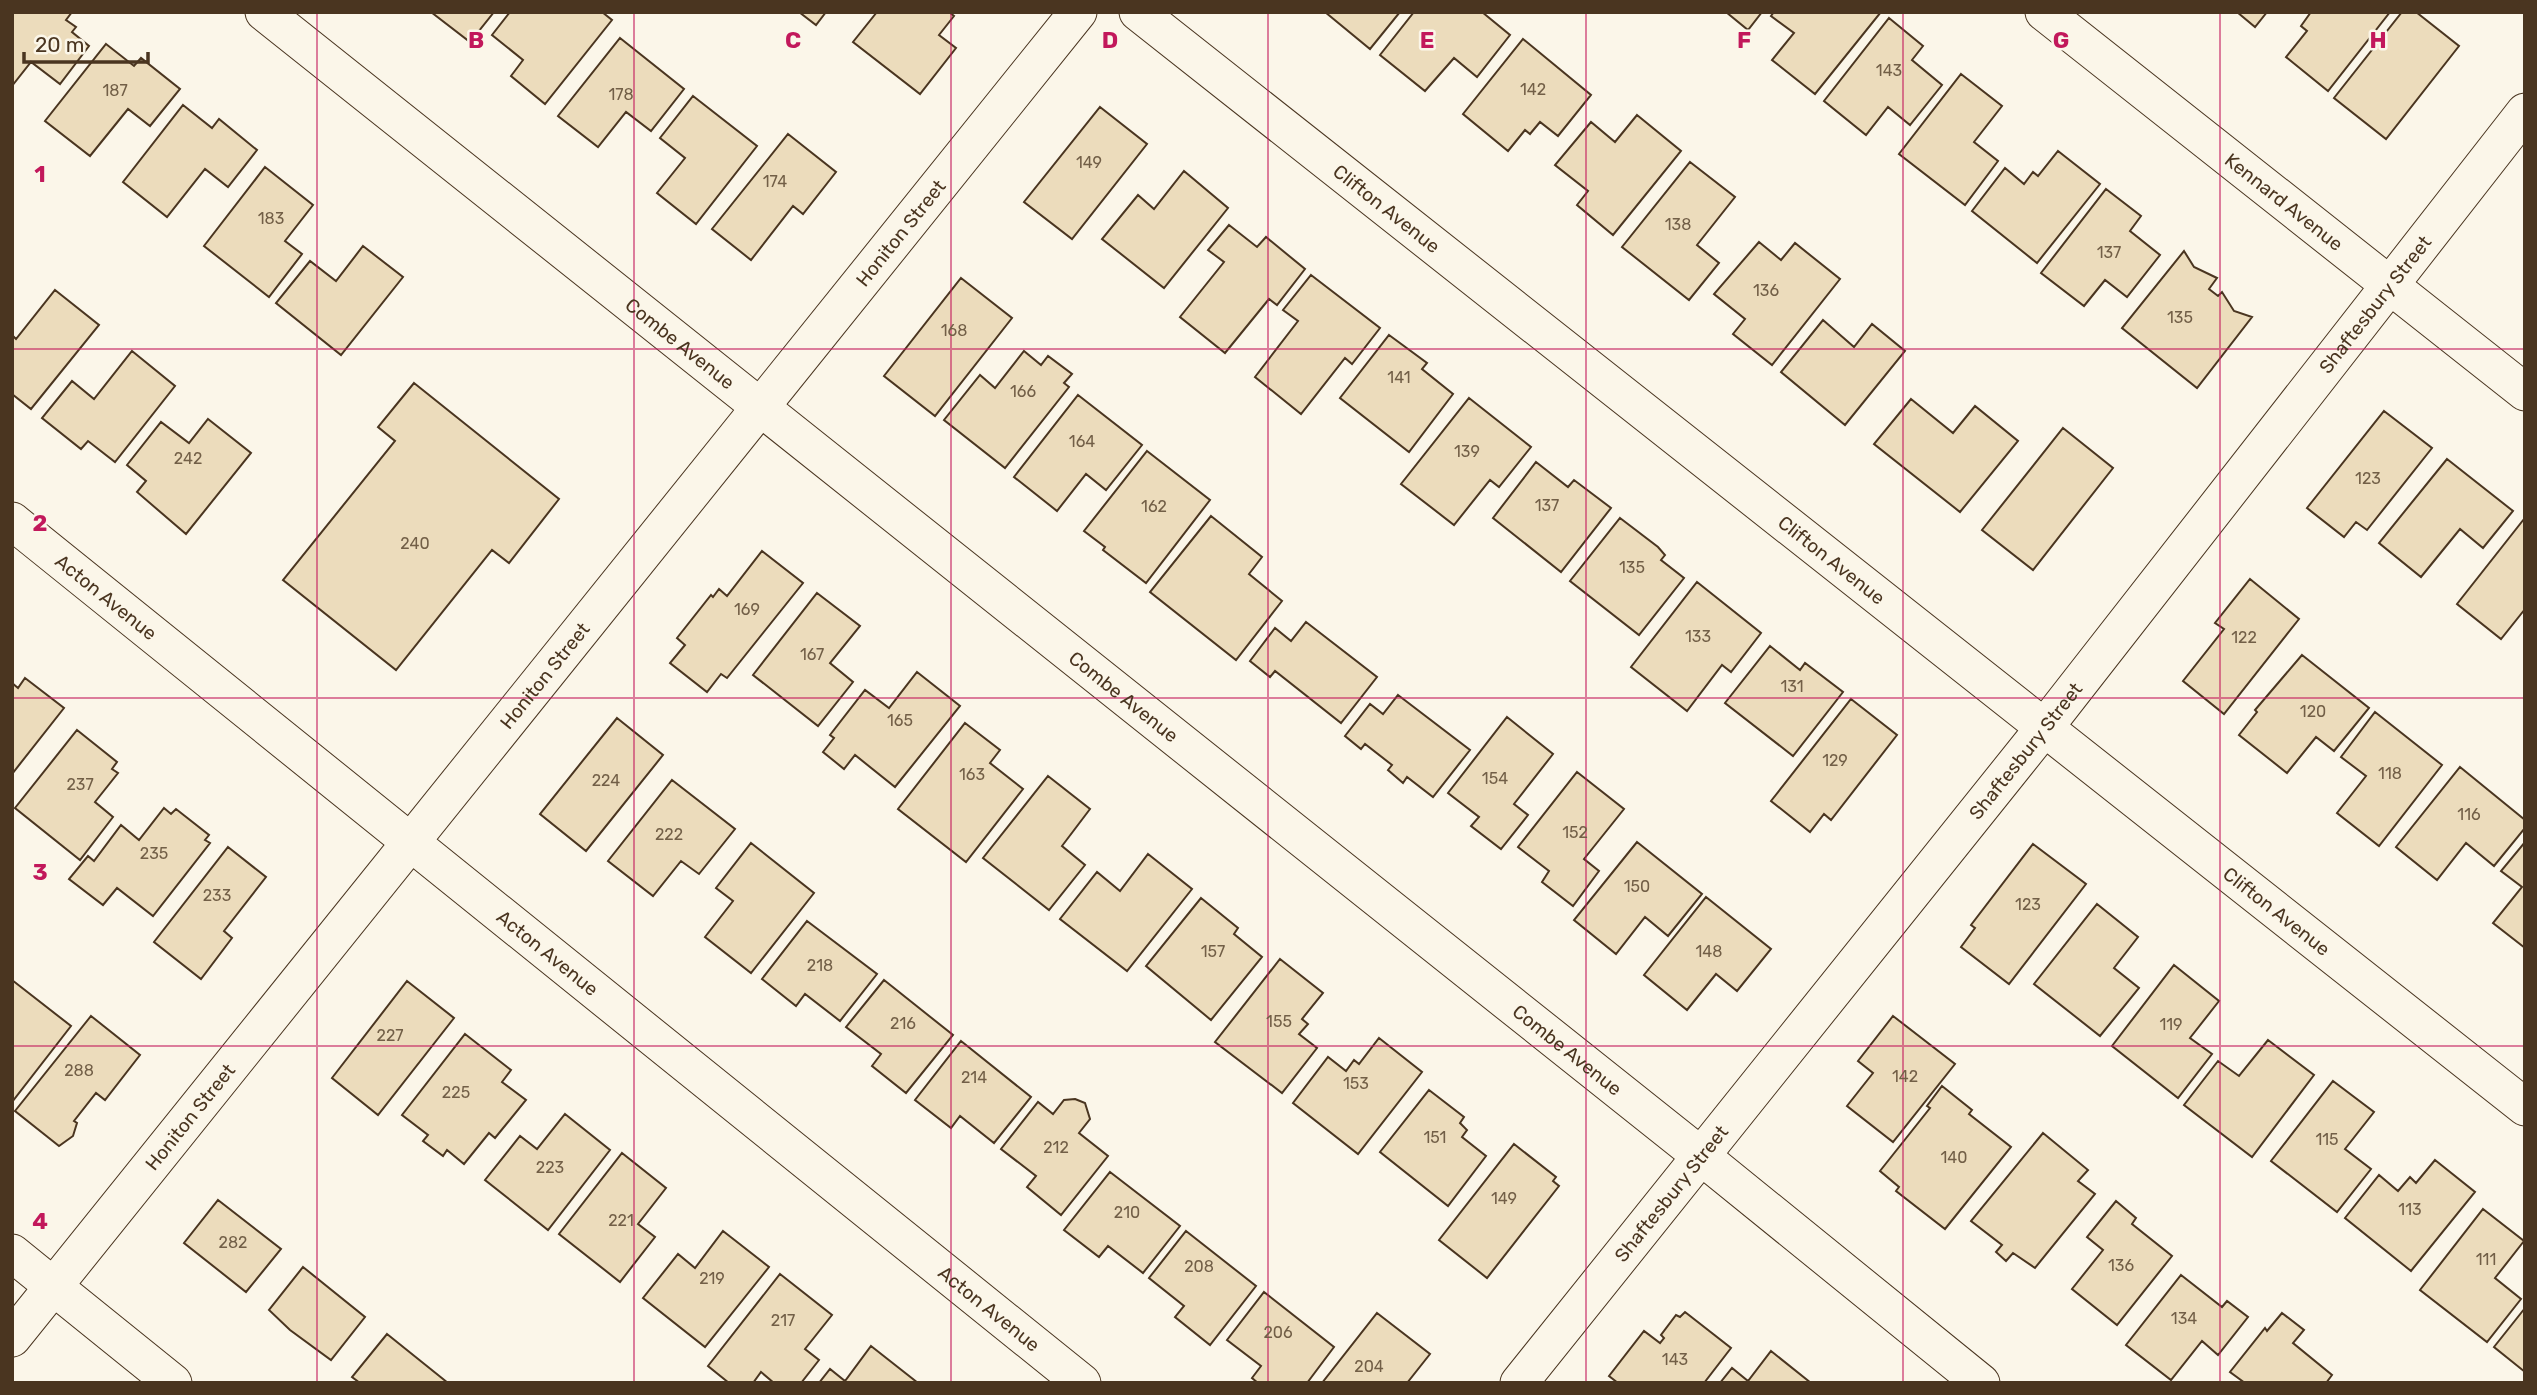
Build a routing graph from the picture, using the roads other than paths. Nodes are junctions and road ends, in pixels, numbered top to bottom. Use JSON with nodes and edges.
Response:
{"nodes":[{"id":1,"x":264,"y":12,"type":"edge"},
{"id":2,"x":1077,"y":12,"type":"edge"},
{"id":3,"x":1138,"y":12,"type":"edge"},
{"id":4,"x":2044,"y":12,"type":"edge"},
{"id":5,"x":2525,"y":113,"type":"edge"},
{"id":6,"x":2391,"y":286,"type":"junction"},
{"id":7,"x":2525,"y":392,"type":"edge"},
{"id":8,"x":760,"y":410,"type":"junction"},
{"id":9,"x":12,"y":521,"type":"edge"},
{"id":10,"x":2044,"y":728,"type":"junction"},
{"id":11,"x":412,"y":840,"type":"junction"},
{"id":12,"x":2525,"y":1107,"type":"edge"},
{"id":13,"x":1701,"y":1156,"type":"junction"},
{"id":14,"x":12,"y":1253,"type":"edge"},
{"id":15,"x":52,"y":1287,"type":"junction"},
{"id":16,"x":12,"y":1338,"type":"edge"},
{"id":17,"x":173,"y":1383,"type":"edge"},
{"id":18,"x":1082,"y":1383,"type":"edge"},
{"id":19,"x":1519,"y":1383,"type":"edge"},
{"id":20,"x":1981,"y":1383,"type":"edge"}],
"edges":[{"from":1,"to":8,"type":"street","name":"Combe Avenue"},
{"from":2,"to":8,"type":"street","name":"Honiton Street"},
{"from":3,"to":10,"type":"street","name":"Clifton Avenue"},
{"from":4,"to":6,"type":"street","name":"Kennard Avenue"},
{"from":5,"to":6,"type":"street","name":"Shaftesbury Street"},
{"from":6,"to":7,"type":"street","name":"Kennard Avenue"},
{"from":6,"to":10,"type":"street","name":"Shaftesbury Street"},
{"from":8,"to":11,"type":"street","name":"Honiton Street"},
{"from":8,"to":13,"type":"street","name":"Combe Avenue"},
{"from":9,"to":11,"type":"street","name":"Acton Avenue"},
{"from":10,"to":12,"type":"street","name":"Clifton Avenue"},
{"from":10,"to":13,"type":"street","name":"Shaftesbury Street"},
{"from":11,"to":15,"type":"street","name":"Honiton Street"},
{"from":11,"to":18,"type":"street","name":"Acton Avenue"},
{"from":13,"to":19,"type":"street","name":"Shaftesbury Street"},
{"from":13,"to":20,"type":"street","name":"Combe Avenue"},
{"from":14,"to":15,"type":"street"},
{"from":15,"to":16,"type":"street","name":"Honiton Street"},
{"from":15,"to":17,"type":"street"}]}
